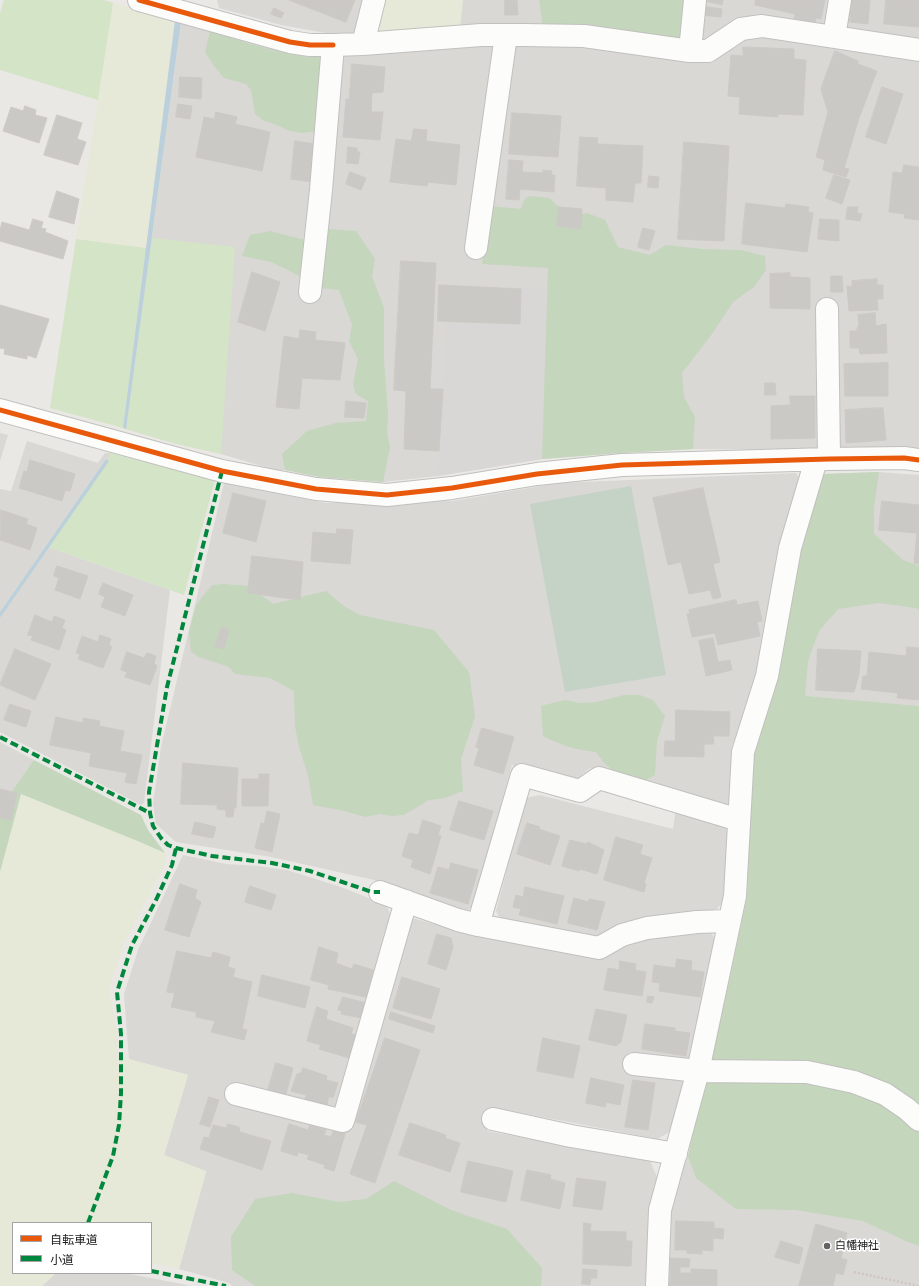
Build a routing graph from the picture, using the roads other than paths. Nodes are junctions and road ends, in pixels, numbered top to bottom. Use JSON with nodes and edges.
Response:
{"nodes":[{"id":1,"x":139,"y":0,"type":"edge"},
{"id":2,"x":374,"y":0,"type":"edge"},
{"id":3,"x":695,"y":0,"type":"edge"},
{"id":4,"x":840,"y":0,"type":"edge"},
{"id":5,"x":194,"y":7,"type":"edge"},
{"id":6,"x":506,"y":35,"type":"junction"},
{"id":7,"x":834,"y":36,"type":"junction"},
{"id":8,"x":364,"y":44,"type":"junction"},
{"id":9,"x":333,"y":45,"type":"junction"},
{"id":10,"x":919,"y":50,"type":"edge"},
{"id":11,"x":690,"y":52,"type":"junction"},
{"id":12,"x":476,"y":248,"type":"dead end"},
{"id":13,"x":310,"y":292,"type":"dead end"},
{"id":14,"x":827,"y":309,"type":"dead end"},
{"id":15,"x":0,"y":410,"type":"edge"},
{"id":16,"x":823,"y":460,"type":"junction"},
{"id":17,"x":919,"y":460,"type":"edge"},
{"id":18,"x":739,"y":820,"type":"junction"},
{"id":19,"x":380,"y":892,"type":"dead end"},
{"id":20,"x":406,"y":901,"type":"junction"},
{"id":21,"x":729,"y":921,"type":"junction"},
{"id":22,"x":478,"y":925,"type":"junction"},
{"id":23,"x":634,"y":1064,"type":"dead end"},
{"id":24,"x":698,"y":1071,"type":"junction"},
{"id":25,"x":236,"y":1094,"type":"dead end"},
{"id":26,"x":493,"y":1119,"type":"dead end"},
{"id":27,"x":919,"y":1120,"type":"edge"},
{"id":28,"x":676,"y":1154,"type":"junction"},
{"id":29,"x":657,"y":1286,"type":"edge"}],
"edges":[{"from":1,"to":5,"type":"street"},
{"from":2,"to":8,"type":"street"},
{"from":3,"to":11,"type":"street"},
{"from":4,"to":7,"type":"street"},
{"from":5,"to":9,"type":"street"},
{"from":6,"to":8,"type":"street"},
{"from":6,"to":11,"type":"street"},
{"from":6,"to":12,"type":"street"},
{"from":7,"to":10,"type":"street"},
{"from":7,"to":11,"type":"street"},
{"from":8,"to":9,"type":"street"},
{"from":9,"to":13,"type":"street"},
{"from":14,"to":16,"type":"street"},
{"from":15,"to":16,"type":"street"},
{"from":16,"to":17,"type":"street"},
{"from":16,"to":18,"type":"street"},
{"from":18,"to":21,"type":"street"},
{"from":18,"to":22,"type":"street"},
{"from":19,"to":20,"type":"street"},
{"from":20,"to":22,"type":"street"},
{"from":20,"to":25,"type":"street"},
{"from":21,"to":22,"type":"street"},
{"from":21,"to":24,"type":"street"},
{"from":23,"to":24,"type":"street"},
{"from":24,"to":27,"type":"street"},
{"from":24,"to":28,"type":"street"},
{"from":26,"to":28,"type":"street"},
{"from":28,"to":29,"type":"street"}]}
